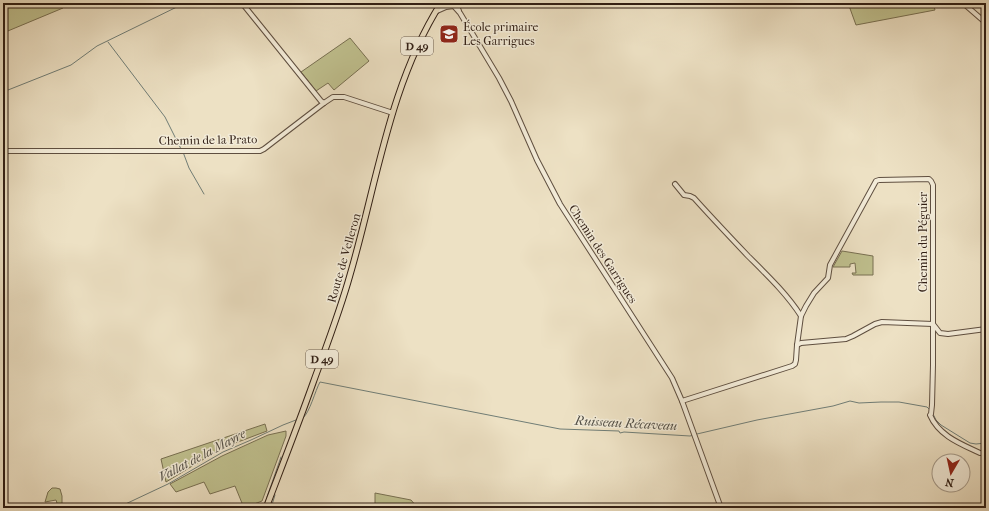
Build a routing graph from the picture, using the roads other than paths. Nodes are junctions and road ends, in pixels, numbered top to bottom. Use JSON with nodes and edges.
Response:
{"nodes":[{"id":1,"x":242,"y":3,"type":"edge"},
{"id":2,"x":441,"y":3,"type":"edge"},
{"id":3,"x":964,"y":3,"type":"edge"},
{"id":4,"x":453,"y":4,"type":"edge"},
{"id":5,"x":435,"y":13,"type":"junction"},
{"id":6,"x":986,"y":22,"type":"edge"},
{"id":7,"x":324,"y":103,"type":"junction"},
{"id":8,"x":393,"y":113,"type":"junction"},
{"id":9,"x":3,"y":151,"type":"edge"},
{"id":10,"x":675,"y":184,"type":"dead end"},
{"id":11,"x":801,"y":316,"type":"junction"},
{"id":12,"x":933,"y":324,"type":"junction"},
{"id":13,"x":986,"y":329,"type":"edge"},
{"id":14,"x":797,"y":345,"type":"junction"},
{"id":15,"x":682,"y":401,"type":"junction"},
{"id":16,"x":980,"y":453,"type":"dead end"},
{"id":17,"x":266,"y":508,"type":"edge"},
{"id":18,"x":721,"y":508,"type":"edge"}],
"edges":[{"from":1,"to":7,"type":"street"},
{"from":2,"to":5,"type":"main road","number":"D 49"},
{"from":3,"to":6,"type":"street"},
{"from":4,"to":5,"type":"street","name":"Chemin des Garrigues"},
{"from":4,"to":15,"type":"street","name":"Chemin des Garrigues"},
{"from":5,"to":8,"type":"main road","name":"Route de Velleron","number":"D 49"},
{"from":7,"to":8,"type":"street","name":"Chemin de la Prato"},
{"from":7,"to":9,"type":"street","name":"Chemin de la Prato"},
{"from":8,"to":17,"type":"main road","name":"Route de Velleron","number":"D 49"},
{"from":10,"to":11,"type":"street"},
{"from":11,"to":12,"type":"street","name":"Chemin du Péguier"},
{"from":11,"to":14,"type":"street","name":"Chemin du Péguier"},
{"from":12,"to":13,"type":"street"},
{"from":12,"to":14,"type":"street"},
{"from":12,"to":16,"type":"street","name":"Chemin du Péguier"},
{"from":14,"to":15,"type":"street","name":"Chemin du Péguier"},
{"from":15,"to":18,"type":"street","name":"Chemin des Garrigues"}]}
